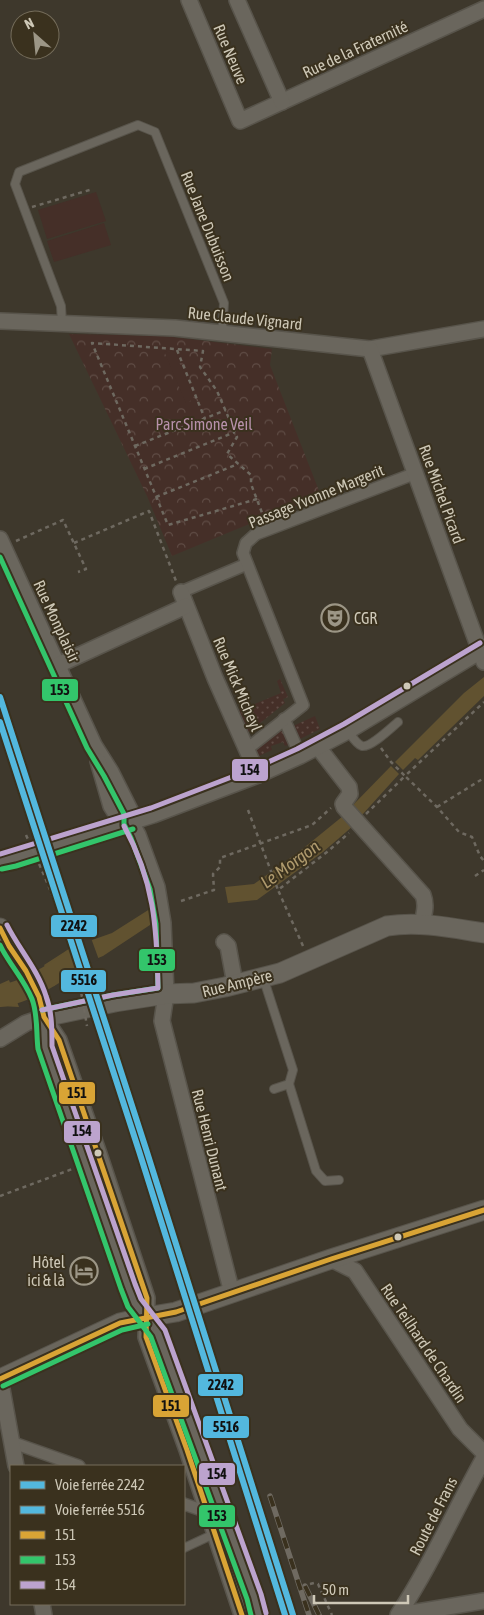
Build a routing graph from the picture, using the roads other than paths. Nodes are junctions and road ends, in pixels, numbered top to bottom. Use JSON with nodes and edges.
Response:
{"nodes":[{"id":1,"x":189,"y":0,"type":"edge"},
{"id":2,"x":238,"y":0,"type":"edge"},
{"id":3,"x":481,"y":9,"type":"edge"},
{"id":4,"x":282,"y":102,"type":"junction"},
{"id":5,"x":240,"y":121,"type":"joint"},
{"id":6,"x":0,"y":321,"type":"edge"},
{"id":7,"x":62,"y":323,"type":"junction"},
{"id":8,"x":484,"y":330,"type":"edge"},
{"id":9,"x":222,"y":334,"type":"junction"},
{"id":10,"x":370,"y":349,"type":"junction"},
{"id":11,"x":416,"y":473,"type":"junction"},
{"id":12,"x":2,"y":543,"type":"edge"},
{"id":13,"x":247,"y":564,"type":"junction"},
{"id":14,"x":184,"y":599,"type":"junction"},
{"id":15,"x":483,"y":654,"type":"edge"},
{"id":16,"x":58,"y":664,"type":"junction"},
{"id":17,"x":284,"y":719,"type":"junction"},
{"id":18,"x":398,"y":722,"type":"dead end"},
{"id":19,"x":348,"y":731,"type":"junction"},
{"id":20,"x":296,"y":746,"type":"dead end"},
{"id":21,"x":318,"y":747,"type":"junction"},
{"id":22,"x":247,"y":749,"type":"junction"},
{"id":23,"x":258,"y":774,"type":"junction"},
{"id":24,"x":131,"y":822,"type":"junction"},
{"id":25,"x":0,"y":862,"type":"edge"},
{"id":26,"x":422,"y":924,"type":"junction"},
{"id":27,"x":0,"y":928,"type":"edge"},
{"id":28,"x":484,"y":933,"type":"edge"},
{"id":29,"x":224,"y":942,"type":"dead end"},
{"id":30,"x":263,"y":977,"type":"junction"},
{"id":31,"x":235,"y":984,"type":"junction"},
{"id":32,"x":166,"y":994,"type":"junction"},
{"id":33,"x":44,"y":1018,"type":"junction"},
{"id":34,"x":0,"y":1039,"type":"edge"},
{"id":35,"x":289,"y":1084,"type":"junction"},
{"id":36,"x":274,"y":1089,"type":"dead end"},
{"id":37,"x":339,"y":1180,"type":"dead end"},
{"id":38,"x":484,"y":1210,"type":"edge"},
{"id":39,"x":331,"y":1260,"type":"junction"},
{"id":40,"x":232,"y":1293,"type":"junction"},
{"id":41,"x":146,"y":1317,"type":"junction"},
{"id":42,"x":0,"y":1379,"type":"edge"},
{"id":43,"x":11,"y":1442,"type":"junction"},
{"id":44,"x":484,"y":1453,"type":"edge"},
{"id":45,"x":484,"y":1458,"type":"edge"},
{"id":46,"x":16,"y":1465,"type":"edge"},
{"id":47,"x":77,"y":1465,"type":"edge"},
{"id":48,"x":185,"y":1504,"type":"edge"},
{"id":49,"x":206,"y":1512,"type":"junction"},
{"id":50,"x":214,"y":1534,"type":"junction"},
{"id":51,"x":185,"y":1548,"type":"edge"},
{"id":52,"x":484,"y":1601,"type":"edge"},
{"id":53,"x":242,"y":1615,"type":"edge"},
{"id":54,"x":259,"y":1615,"type":"edge"},
{"id":55,"x":398,"y":1615,"type":"edge"}],
"edges":[{"from":1,"to":5,"type":"street","name":"Rue Neuve"},
{"from":2,"to":4,"type":"street"},
{"from":3,"to":4,"type":"street","name":"Rue de la Fraternité"},
{"from":4,"to":5,"type":"street","name":"Rue de la Fraternité"},
{"from":6,"to":7,"type":"street","name":"Rue Claude Vignard"},
{"from":7,"to":9,"type":"street","name":"Rue Claude Vignard"},
{"from":7,"to":9,"type":"lane","name":"Rue Jane Dubuisson"},
{"from":8,"to":10,"type":"street","name":"Rue Claude Vignard"},
{"from":9,"to":10,"type":"street","name":"Rue Claude Vignard"},
{"from":10,"to":11,"type":"street","name":"Rue Michel Picard"},
{"from":11,"to":13,"type":"street","name":"Passage Yvonne Margerit"},
{"from":11,"to":15,"type":"street","name":"Rue Michel Picard"},
{"from":12,"to":16,"type":"street","name":"Rue Monplaisir"},
{"from":13,"to":14,"type":"street"},
{"from":13,"to":17,"type":"street","name":"Passage Yvonne Margerit"},
{"from":14,"to":16,"type":"street"},
{"from":14,"to":22,"type":"street","name":"Rue Mick Micheyl"},
{"from":15,"to":19,"type":"street"},
{"from":16,"to":24,"type":"street","name":"Rue Monplaisir"},
{"from":17,"to":20,"type":"street"},
{"from":17,"to":22,"type":"street","name":"Passage Yvonne Margerit"},
{"from":18,"to":19,"type":"lane"},
{"from":19,"to":21,"type":"street"},
{"from":21,"to":23,"type":"street"},
{"from":21,"to":26,"type":"street"},
{"from":22,"to":23,"type":"street","name":"Rue Mick Micheyl"},
{"from":23,"to":24,"type":"street"},
{"from":24,"to":25,"type":"street"},
{"from":24,"to":32,"type":"street","name":"Rue Henri Dunant"},
{"from":26,"to":28,"type":"street","name":"Rue Ampère"},
{"from":26,"to":30,"type":"street","name":"Rue Ampère"},
{"from":27,"to":33,"type":"street"},
{"from":29,"to":31,"type":"street"},
{"from":30,"to":31,"type":"street","name":"Rue Ampère"},
{"from":30,"to":35,"type":"lane"},
{"from":31,"to":32,"type":"street","name":"Rue Ampère"},
{"from":32,"to":33,"type":"street","name":"Rue Ampère"},
{"from":32,"to":40,"type":"street","name":"Rue Henri Dunant"},
{"from":33,"to":34,"type":"street"},
{"from":33,"to":41,"type":"street"},
{"from":35,"to":36,"type":"lane"},
{"from":35,"to":37,"type":"lane"},
{"from":38,"to":39,"type":"street"},
{"from":39,"to":40,"type":"street"},
{"from":39,"to":44,"type":"street","name":"Rue Teilhard de Chardin"},
{"from":40,"to":41,"type":"street"},
{"from":41,"to":42,"type":"street"},
{"from":41,"to":49,"type":"street"},
{"from":41,"to":54,"type":"street"},
{"from":42,"to":43,"type":"street"},
{"from":43,"to":46,"type":"street"},
{"from":43,"to":47,"type":"street"},
{"from":45,"to":55,"type":"street","name":"Route de Frans"},
{"from":48,"to":49,"type":"street"},
{"from":49,"to":50,"type":"street"},
{"from":50,"to":51,"type":"lane"},
{"from":50,"to":53,"type":"street"},
{"from":52,"to":55,"type":"street"}]}
